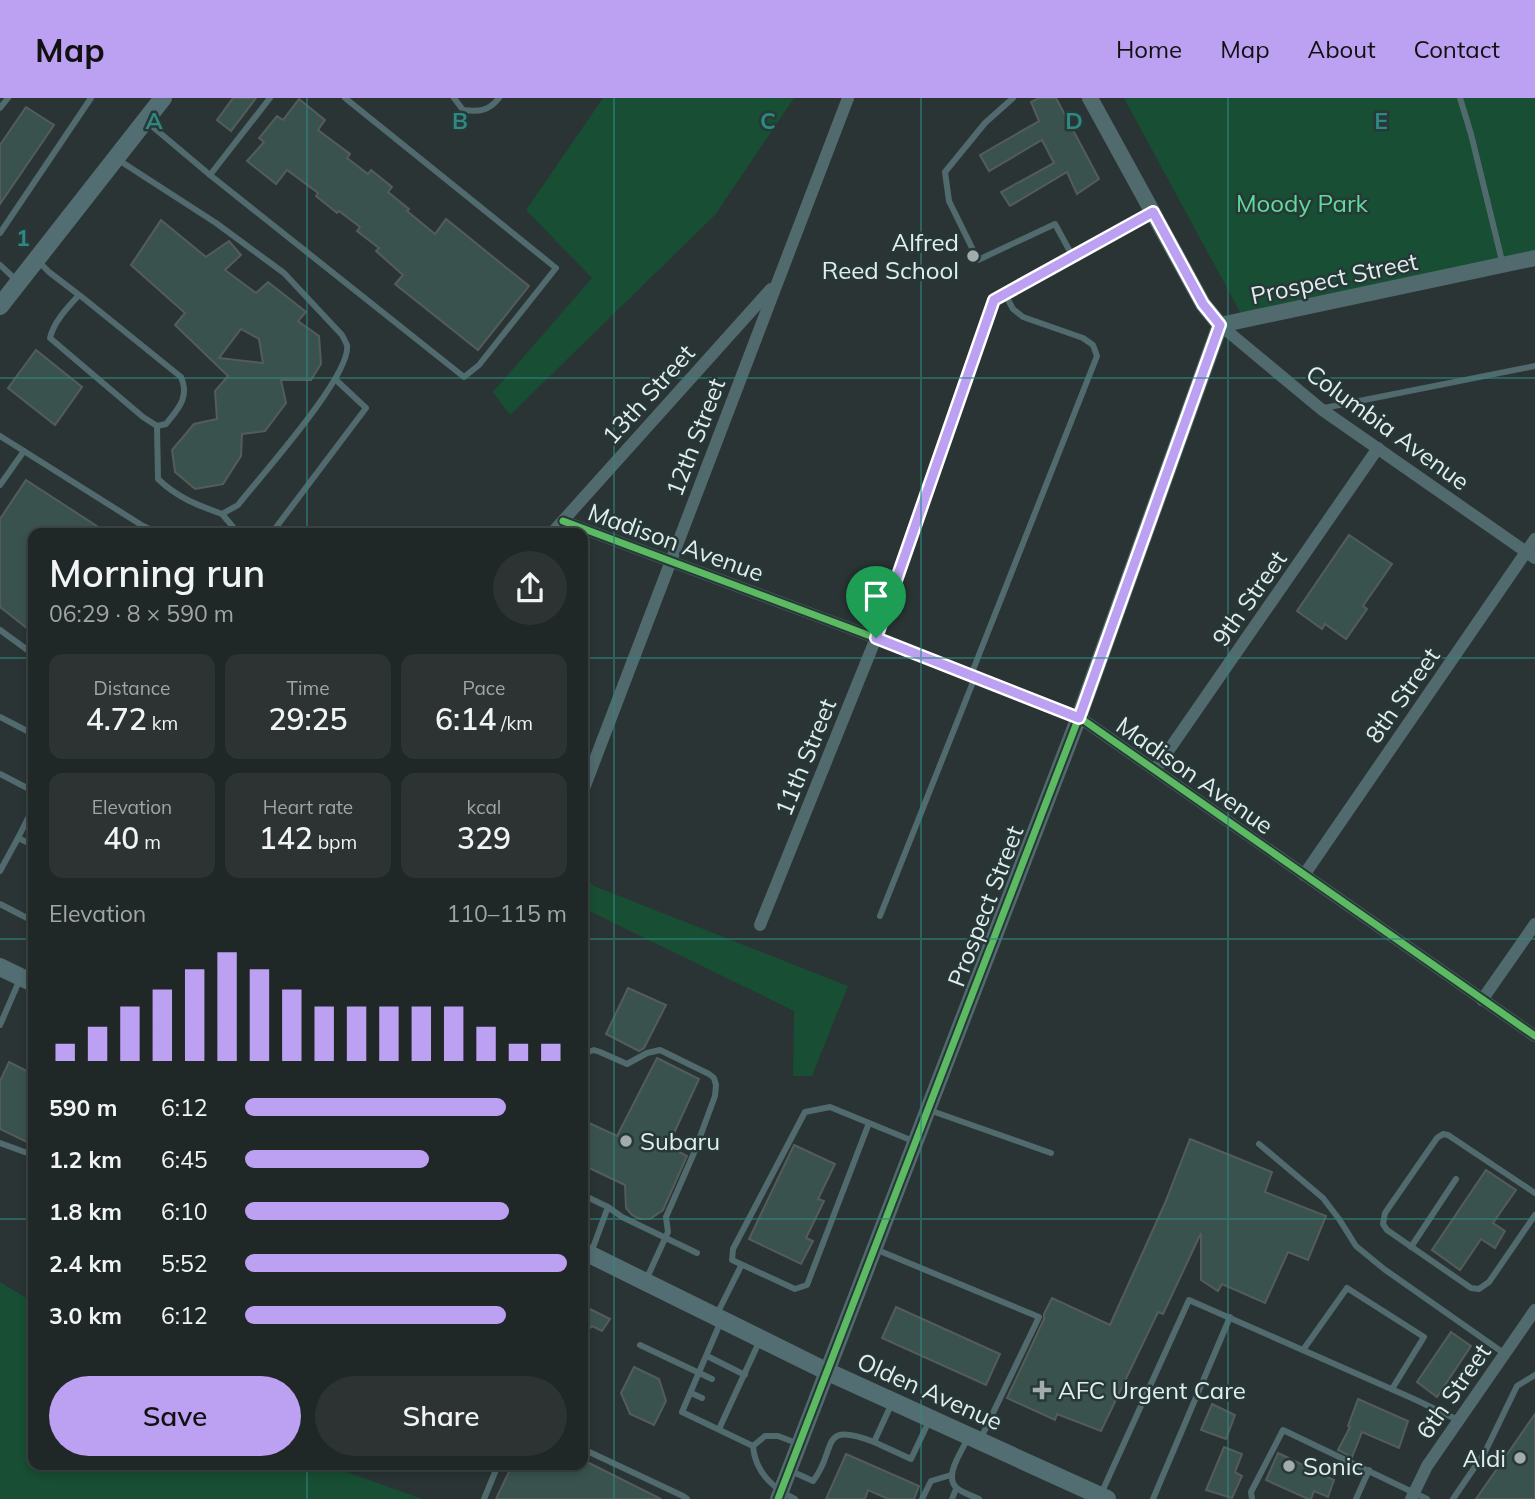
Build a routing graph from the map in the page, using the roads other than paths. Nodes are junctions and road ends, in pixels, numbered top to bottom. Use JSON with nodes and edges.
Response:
{"nodes":[{"id":1,"x":8,"y":98,"type":"edge"},
{"id":2,"x":163,"y":98,"type":"edge"},
{"id":3,"x":270,"y":98,"type":"edge"},
{"id":4,"x":345,"y":98,"type":"edge"},
{"id":5,"x":454,"y":98,"type":"edge"},
{"id":6,"x":499,"y":98,"type":"edge"},
{"id":7,"x":848,"y":98,"type":"edge"},
{"id":8,"x":1013,"y":98,"type":"edge"},
{"id":9,"x":1090,"y":98,"type":"edge"},
{"id":10,"x":1460,"y":98,"type":"edge"},
{"id":11,"x":88,"y":99,"type":"edge"},
{"id":12,"x":0,"y":108,"type":"edge"},
{"id":13,"x":145,"y":120,"type":"junction"},
{"id":14,"x":115,"y":158,"type":"junction"},
{"id":15,"x":210,"y":175,"type":"junction"},
{"id":16,"x":1153,"y":212,"type":"junction"},
{"id":17,"x":0,"y":233,"type":"edge"},
{"id":18,"x":1073,"y":257,"type":"junction"},
{"id":19,"x":1535,"y":258,"type":"edge"},
{"id":20,"x":36,"y":259,"type":"junction"},
{"id":21,"x":0,"y":265,"type":"edge"},
{"id":22,"x":1503,"y":265,"type":"junction"},
{"id":23,"x":18,"y":282,"type":"junction"},
{"id":24,"x":777,"y":283,"type":"junction"},
{"id":25,"x":1005,"y":294,"type":"junction"},
{"id":26,"x":79,"y":295,"type":"junction"},
{"id":27,"x":0,"y":306,"type":"edge"},
{"id":28,"x":1220,"y":325,"type":"junction"},
{"id":29,"x":1535,"y":366,"type":"edge"},
{"id":30,"x":335,"y":379,"type":"junction"},
{"id":31,"x":1321,"y":409,"type":"junction"},
{"id":32,"x":157,"y":426,"type":"junction"},
{"id":33,"x":0,"y":436,"type":"edge"},
{"id":34,"x":1378,"y":449,"type":"junction"},
{"id":35,"x":24,"y":451,"type":"junction"},
{"id":36,"x":0,"y":485,"type":"edge"},
{"id":37,"x":222,"y":514,"type":"junction"},
{"id":38,"x":563,"y":521,"type":"junction"},
{"id":39,"x":148,"y":528,"type":"edge"},
{"id":40,"x":234,"y":528,"type":"edge"},
{"id":41,"x":276,"y":528,"type":"edge"},
{"id":42,"x":557,"y":528,"type":"edge"},
{"id":43,"x":582,"y":528,"type":"edge"},
{"id":44,"x":588,"y":530,"type":"edge"},
{"id":45,"x":1535,"y":539,"type":"edge"},
{"id":46,"x":1530,"y":555,"type":"edge"},
{"id":47,"x":671,"y":561,"type":"junction"},
{"id":48,"x":0,"y":631,"type":"edge"},
{"id":49,"x":876,"y":638,"type":"junction"},
{"id":50,"x":28,"y":651,"type":"edge"},
{"id":51,"x":973,"y":676,"type":"junction"},
{"id":52,"x":0,"y":717,"type":"edge"},
{"id":53,"x":1079,"y":718,"type":"junction"},
{"id":54,"x":28,"y":731,"type":"edge"},
{"id":55,"x":1155,"y":771,"type":"junction"},
{"id":56,"x":0,"y":774,"type":"edge"},
{"id":57,"x":588,"y":778,"type":"edge"},
{"id":58,"x":28,"y":788,"type":"edge"},
{"id":59,"x":28,"y":818,"type":"edge"},
{"id":60,"x":18,"y":838,"type":"junction"},
{"id":61,"x":28,"y":843,"type":"edge"},
{"id":62,"x":0,"y":871,"type":"edge"},
{"id":63,"x":1304,"y":875,"type":"junction"},
{"id":64,"x":0,"y":904,"type":"edge"},
{"id":65,"x":28,"y":916,"type":"edge"},
{"id":66,"x":880,"y":916,"type":"dead end"},
{"id":67,"x":1535,"y":924,"type":"edge"},
{"id":68,"x":760,"y":925,"type":"dead end"},
{"id":69,"x":0,"y":967,"type":"edge"},
{"id":70,"x":27,"y":980,"type":"edge"},
{"id":71,"x":1482,"y":1000,"type":"junction"},
{"id":72,"x":0,"y":1025,"type":"edge"},
{"id":73,"x":1535,"y":1036,"type":"edge"},
{"id":74,"x":588,"y":1052,"type":"edge"},
{"id":75,"x":927,"y":1110,"type":"junction"},
{"id":76,"x":869,"y":1123,"type":"junction"},
{"id":77,"x":915,"y":1142,"type":"junction"},
{"id":78,"x":0,"y":1143,"type":"edge"},
{"id":79,"x":1259,"y":1144,"type":"dead end"},
{"id":80,"x":28,"y":1153,"type":"edge"},
{"id":81,"x":1051,"y":1153,"type":"dead end"},
{"id":82,"x":1456,"y":1179,"type":"dead end"},
{"id":83,"x":1535,"y":1193,"type":"edge"},
{"id":84,"x":588,"y":1197,"type":"edge"},
{"id":85,"x":608,"y":1207,"type":"junction"},
{"id":86,"x":1535,"y":1215,"type":"edge"},
{"id":87,"x":665,"y":1238,"type":"junction"},
{"id":88,"x":1411,"y":1247,"type":"junction"},
{"id":89,"x":873,"y":1248,"type":"junction"},
{"id":90,"x":588,"y":1251,"type":"edge"},
{"id":91,"x":697,"y":1253,"type":"dead end"},
{"id":92,"x":588,"y":1254,"type":"edge"},
{"id":93,"x":741,"y":1266,"type":"junction"},
{"id":94,"x":645,"y":1282,"type":"junction"},
{"id":95,"x":1535,"y":1310,"type":"edge"},
{"id":96,"x":1230,"y":1317,"type":"junction"},
{"id":97,"x":718,"y":1318,"type":"junction"},
{"id":98,"x":761,"y":1338,"type":"junction"},
{"id":99,"x":640,"y":1345,"type":"dead end"},
{"id":100,"x":1303,"y":1350,"type":"junction"},
{"id":101,"x":1505,"y":1354,"type":"junction"},
{"id":102,"x":708,"y":1356,"type":"junction"},
{"id":103,"x":826,"y":1371,"type":"junction"},
{"id":104,"x":700,"y":1373,"type":"junction"},
{"id":105,"x":745,"y":1375,"type":"junction"},
{"id":106,"x":1535,"y":1375,"type":"edge"},
{"id":107,"x":712,"y":1379,"type":"dead end"},
{"id":108,"x":1392,"y":1389,"type":"junction"},
{"id":109,"x":691,"y":1393,"type":"junction"},
{"id":110,"x":702,"y":1398,"type":"dead end"},
{"id":111,"x":892,"y":1401,"type":"junction"},
{"id":112,"x":930,"y":1418,"type":"junction"},
{"id":113,"x":1459,"y":1420,"type":"junction"},
{"id":114,"x":719,"y":1429,"type":"junction"},
{"id":115,"x":974,"y":1438,"type":"junction"},
{"id":116,"x":874,"y":1442,"type":"junction"},
{"id":117,"x":799,"y":1444,"type":"junction"},
{"id":118,"x":753,"y":1446,"type":"junction"},
{"id":119,"x":588,"y":1451,"type":"edge"},
{"id":120,"x":496,"y":1470,"type":"edge"},
{"id":121,"x":790,"y":1470,"type":"junction"},
{"id":122,"x":1369,"y":1470,"type":"junction"},
{"id":123,"x":951,"y":1475,"type":"junction"},
{"id":124,"x":957,"y":1489,"type":"junction"},
{"id":125,"x":1413,"y":1495,"type":"edge"},
{"id":126,"x":785,"y":1497,"type":"edge"},
{"id":127,"x":1104,"y":1497,"type":"edge"},
{"id":128,"x":484,"y":1499,"type":"edge"},
{"id":129,"x":687,"y":1499,"type":"edge"},
{"id":130,"x":922,"y":1499,"type":"edge"},
{"id":131,"x":952,"y":1499,"type":"edge"},
{"id":132,"x":979,"y":1499,"type":"edge"},
{"id":133,"x":1153,"y":1499,"type":"edge"},
{"id":134,"x":1252,"y":1499,"type":"edge"},
{"id":135,"x":1356,"y":1499,"type":"edge"},
{"id":136,"x":1427,"y":1499,"type":"edge"},
{"id":137,"x":1453,"y":1499,"type":"edge"}],
"edges":[{"from":1,"to":12,"type":"lane"},
{"from":2,"to":13,"type":"main road"},
{"from":3,"to":15,"type":"lane"},
{"from":4,"to":15,"type":"lane"},
{"from":5,"to":6,"type":"lane"},
{"from":7,"to":24,"type":"street","name":"12th Street"},
{"from":8,"to":18,"type":"lane"},
{"from":9,"to":16,"type":"street"},
{"from":10,"to":22,"type":"lane"},
{"from":11,"to":17,"type":"lane"},
{"from":13,"to":14,"type":"main road"},
{"from":13,"to":15,"type":"lane"},
{"from":14,"to":20,"type":"main road"},
{"from":14,"to":30,"type":"lane"},
{"from":16,"to":18,"type":"street","name":"11th Street"},
{"from":16,"to":28,"type":"street"},
{"from":18,"to":25,"type":"street","name":"11th Street"},
{"from":19,"to":22,"type":"street","name":"Prospect Street"},
{"from":20,"to":23,"type":"main road"},
{"from":20,"to":26,"type":"lane"},
{"from":21,"to":23,"type":"lane"},
{"from":22,"to":28,"type":"street","name":"Prospect Street"},
{"from":23,"to":27,"type":"main road"},
{"from":24,"to":38,"type":"street","name":"13th Street"},
{"from":24,"to":47,"type":"street","name":"12th Street"},
{"from":25,"to":49,"type":"street","name":"11th Street"},
{"from":25,"to":51,"type":"lane"},
{"from":26,"to":32,"type":"lane"},
{"from":26,"to":32,"type":"lane"},
{"from":28,"to":31,"type":"street","name":"Columbia Avenue"},
{"from":28,"to":53,"type":"street","name":"Prospect Street"},
{"from":29,"to":31,"type":"lane"},
{"from":30,"to":37,"type":"lane"},
{"from":30,"to":41,"type":"lane"},
{"from":31,"to":34,"type":"street","name":"Columbia Avenue"},
{"from":32,"to":37,"type":"lane"},
{"from":33,"to":35,"type":"lane"},
{"from":34,"to":46,"type":"street","name":"Columbia Avenue"},
{"from":34,"to":55,"type":"street","name":"9th Street"},
{"from":35,"to":36,"type":"lane"},
{"from":35,"to":39,"type":"lane"},
{"from":37,"to":40,"type":"lane"},
{"from":38,"to":42,"type":"street","name":"13th Street"},
{"from":38,"to":43,"type":"street","name":"Madison Avenue"},
{"from":44,"to":47,"type":"street","name":"Madison Avenue"},
{"from":45,"to":46,"type":"street","name":"8th Street"},
{"from":46,"to":63,"type":"street","name":"8th Street"},
{"from":47,"to":49,"type":"street","name":"Madison Avenue"},
{"from":47,"to":57,"type":"street","name":"12th Street"},
{"from":48,"to":50,"type":"lane"},
{"from":49,"to":51,"type":"street","name":"Madison Avenue"},
{"from":49,"to":68,"type":"street","name":"11th Street"},
{"from":51,"to":53,"type":"street","name":"Madison Avenue"},
{"from":51,"to":66,"type":"lane"},
{"from":52,"to":54,"type":"lane"},
{"from":53,"to":55,"type":"street","name":"Madison Avenue"},
{"from":53,"to":75,"type":"street","name":"Prospect Street"},
{"from":55,"to":63,"type":"street","name":"Madison Avenue"},
{"from":56,"to":58,"type":"lane"},
{"from":59,"to":60,"type":"lane"},
{"from":60,"to":61,"type":"lane"},
{"from":60,"to":62,"type":"lane"},
{"from":63,"to":71,"type":"street","name":"Madison Avenue"},
{"from":64,"to":65,"type":"lane"},
{"from":67,"to":71,"type":"street"},
{"from":69,"to":70,"type":"main road"},
{"from":70,"to":72,"type":"lane"},
{"from":71,"to":73,"type":"street","name":"Madison Avenue"},
{"from":74,"to":87,"type":"lane"},
{"from":75,"to":77,"type":"street","name":"Prospect Street"},
{"from":75,"to":81,"type":"lane"},
{"from":76,"to":77,"type":"lane"},
{"from":76,"to":93,"type":"lane"},
{"from":76,"to":93,"type":"lane"},
{"from":77,"to":89,"type":"street","name":"Prospect Street"},
{"from":78,"to":80,"type":"lane"},
{"from":79,"to":101,"type":"lane"},
{"from":82,"to":88,"type":"lane"},
{"from":83,"to":88,"type":"lane"},
{"from":84,"to":85,"type":"lane"},
{"from":85,"to":87,"type":"lane"},
{"from":85,"to":90,"type":"lane"},
{"from":86,"to":88,"type":"lane"},
{"from":87,"to":91,"type":"lane"},
{"from":87,"to":94,"type":"lane"},
{"from":89,"to":103,"type":"street","name":"Prospect Street"},
{"from":89,"to":115,"type":"lane"},
{"from":92,"to":94,"type":"main road","name":"Olden Avenue"},
{"from":93,"to":97,"type":"lane"},
{"from":94,"to":97,"type":"main road","name":"Olden Avenue"},
{"from":95,"to":101,"type":"street","name":"6th Street"},
{"from":96,"to":100,"type":"lane"},
{"from":96,"to":127,"type":"lane"},
{"from":96,"to":133,"type":"lane"},
{"from":97,"to":98,"type":"main road","name":"Olden Avenue"},
{"from":97,"to":102,"type":"lane"},
{"from":98,"to":103,"type":"main road","name":"Olden Avenue"},
{"from":98,"to":105,"type":"lane"},
{"from":99,"to":104,"type":"lane"},
{"from":100,"to":108,"type":"lane"},
{"from":100,"to":108,"type":"lane"},
{"from":101,"to":113,"type":"street","name":"6th Street"},
{"from":102,"to":104,"type":"lane"},
{"from":102,"to":105,"type":"lane"},
{"from":103,"to":111,"type":"main road","name":"Olden Avenue"},
{"from":103,"to":117,"type":"street","name":"Prospect Street"},
{"from":104,"to":107,"type":"lane"},
{"from":104,"to":109,"type":"lane"},
{"from":105,"to":114,"type":"lane"},
{"from":106,"to":137,"type":"lane"},
{"from":108,"to":113,"type":"lane"},
{"from":109,"to":110,"type":"lane"},
{"from":109,"to":114,"type":"lane"},
{"from":111,"to":112,"type":"main road","name":"Olden Avenue"},
{"from":111,"to":116,"type":"lane"},
{"from":112,"to":115,"type":"main road","name":"Olden Avenue"},
{"from":112,"to":116,"type":"lane"},
{"from":113,"to":125,"type":"street","name":"6th Street"},
{"from":114,"to":118,"type":"lane"},
{"from":115,"to":123,"type":"lane"},
{"from":115,"to":127,"type":"main road","name":"Olden Avenue"},
{"from":116,"to":121,"type":"lane"},
{"from":117,"to":118,"type":"lane"},
{"from":117,"to":121,"type":"street","name":"Prospect Street"},
{"from":118,"to":126,"type":"lane"},
{"from":119,"to":129,"type":"lane"},
{"from":120,"to":128,"type":"lane"},
{"from":121,"to":126,"type":"street","name":"Prospect Street"},
{"from":122,"to":125,"type":"lane"},
{"from":122,"to":134,"type":"lane"},
{"from":122,"to":135,"type":"lane"},
{"from":123,"to":124,"type":"lane"},
{"from":123,"to":130,"type":"lane"},
{"from":124,"to":131,"type":"lane"},
{"from":124,"to":132,"type":"lane"},
{"from":125,"to":136,"type":"lane"}]}
